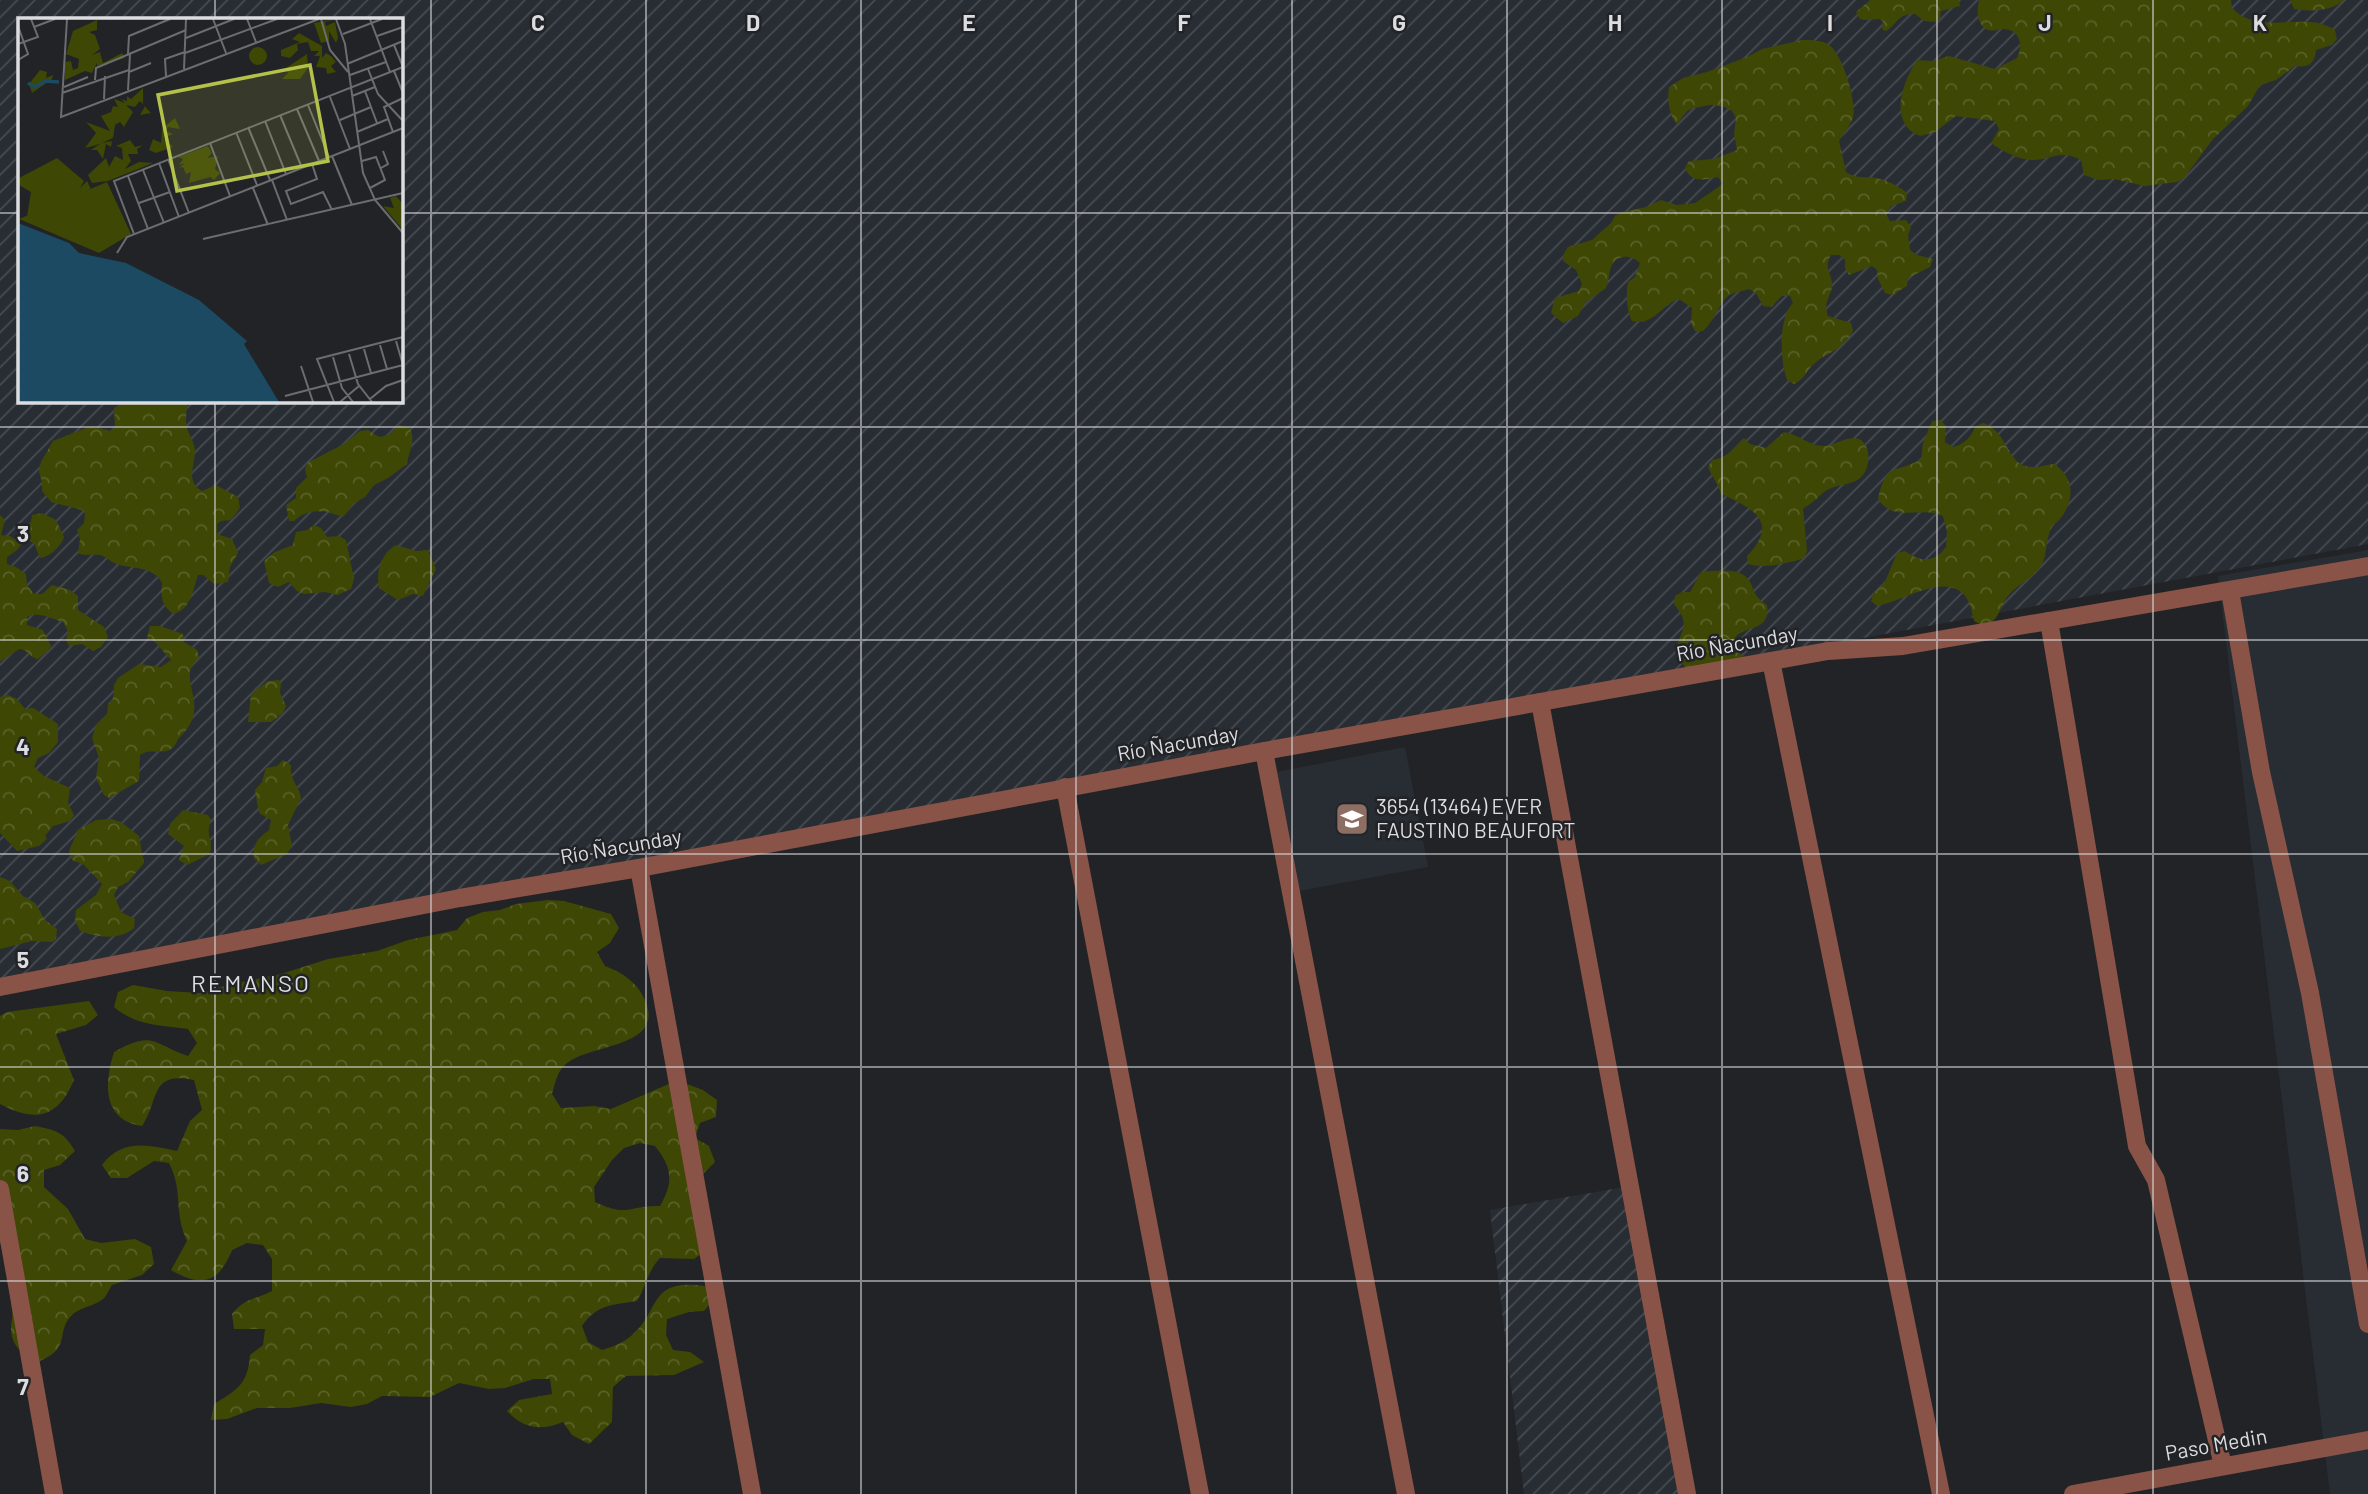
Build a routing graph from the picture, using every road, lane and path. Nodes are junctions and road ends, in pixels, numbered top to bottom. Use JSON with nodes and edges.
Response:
{"nodes":[{"id":1,"x":2368,"y":566,"type":"edge"},
{"id":2,"x":2230,"y":591,"type":"junction"},
{"id":3,"x":2049,"y":621,"type":"junction"},
{"id":4,"x":1771,"y":661,"type":"junction"},
{"id":5,"x":1540,"y":702,"type":"junction"},
{"id":6,"x":1264,"y":751,"type":"junction"},
{"id":7,"x":1065,"y":788,"type":"junction"},
{"id":8,"x":639,"y":868,"type":"junction"},
{"id":9,"x":0,"y":987,"type":"edge"},
{"id":10,"x":0,"y":1189,"type":"edge"},
{"id":11,"x":2368,"y":1324,"type":"edge"},
{"id":12,"x":2368,"y":1440,"type":"edge"},
{"id":13,"x":2223,"y":1466,"type":"junction"},
{"id":14,"x":2110,"y":1491,"type":"edge"},
{"id":15,"x":54,"y":1494,"type":"edge"},
{"id":16,"x":752,"y":1494,"type":"edge"},
{"id":17,"x":1199,"y":1494,"type":"edge"},
{"id":18,"x":1406,"y":1494,"type":"edge"},
{"id":19,"x":1687,"y":1494,"type":"edge"},
{"id":20,"x":1941,"y":1494,"type":"edge"},
{"id":21,"x":2073,"y":1494,"type":"edge"}],
"edges":[{"from":1,"to":2,"type":"street","name":"Río Ñacunday"},
{"from":2,"to":3,"type":"street","name":"Río Ñacunday"},
{"from":2,"to":11,"type":"street"},
{"from":3,"to":4,"type":"street","name":"Río Ñacunday"},
{"from":3,"to":13,"type":"street"},
{"from":4,"to":5,"type":"street","name":"Río Ñacunday"},
{"from":4,"to":20,"type":"street"},
{"from":5,"to":6,"type":"street","name":"Río Ñacunday"},
{"from":5,"to":19,"type":"street"},
{"from":6,"to":7,"type":"street","name":"Río Ñacunday"},
{"from":6,"to":18,"type":"street"},
{"from":7,"to":8,"type":"street","name":"Río Ñacunday"},
{"from":7,"to":17,"type":"street"},
{"from":8,"to":9,"type":"street","name":"Río Ñacunday"},
{"from":8,"to":16,"type":"street"},
{"from":10,"to":15,"type":"street"},
{"from":12,"to":13,"type":"street","name":"Paso Medin"},
{"from":13,"to":14,"type":"street","name":"Paso Medin"},
{"from":14,"to":21,"type":"street","name":"Paso Medin"}]}
